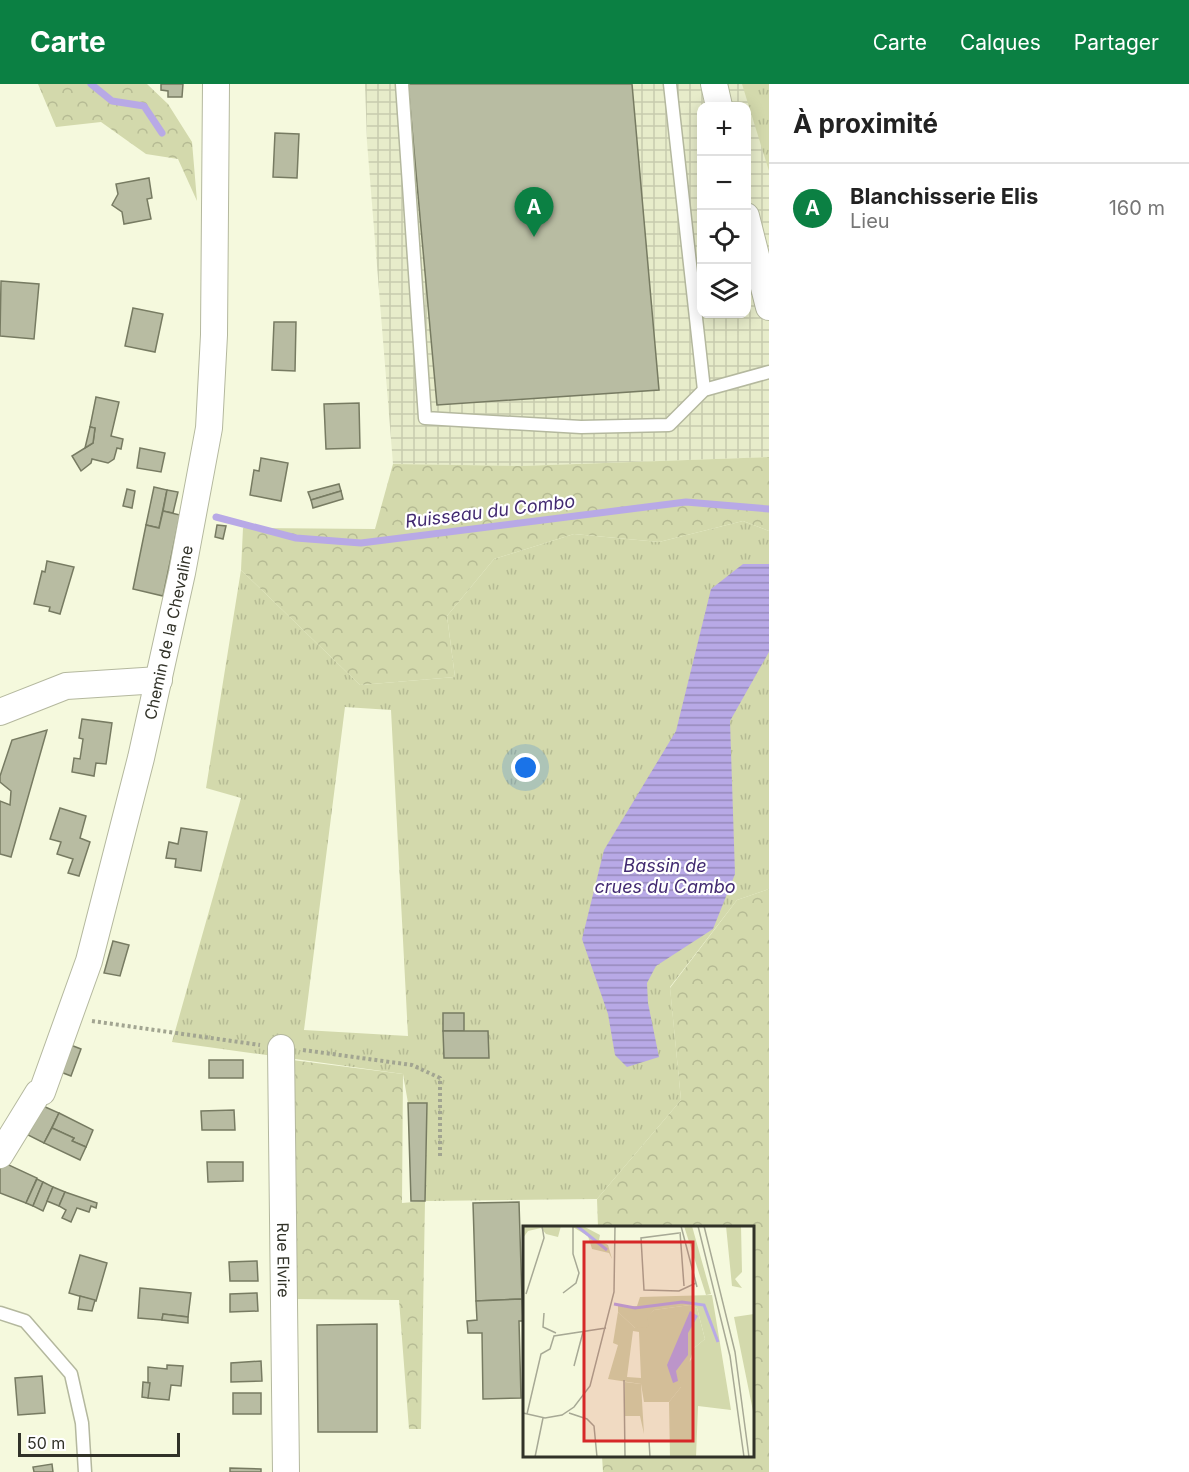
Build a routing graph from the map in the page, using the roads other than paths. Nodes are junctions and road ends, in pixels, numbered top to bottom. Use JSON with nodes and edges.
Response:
{"nodes":[{"id":1,"x":216,"y":84,"type":"edge"},
{"id":2,"x":402,"y":84,"type":"edge"},
{"id":3,"x":670,"y":84,"type":"edge"},
{"id":4,"x":714,"y":84,"type":"edge"},
{"id":5,"x":718,"y":102,"type":"edge"},
{"id":6,"x":751,"y":233,"type":"edge"},
{"id":7,"x":769,"y":307,"type":"edge"},
{"id":8,"x":769,"y":372,"type":"edge"},
{"id":9,"x":704,"y":390,"type":"junction"},
{"id":10,"x":159,"y":680,"type":"junction"},
{"id":11,"x":0,"y":712,"type":"edge"},
{"id":12,"x":281,"y":1048,"type":"dead end"},
{"id":13,"x":0,"y":1155,"type":"edge"},
{"id":14,"x":0,"y":1313,"type":"edge"},
{"id":15,"x":85,"y":1472,"type":"edge"},
{"id":16,"x":286,"y":1472,"type":"edge"}],
"edges":[{"from":1,"to":10,"type":"street","name":"Chemin de la Chevaline"},
{"from":2,"to":9,"type":"lane"},
{"from":3,"to":9,"type":"lane"},
{"from":4,"to":5,"type":"street"},
{"from":6,"to":7,"type":"street"},
{"from":8,"to":9,"type":"lane"},
{"from":10,"to":11,"type":"street"},
{"from":10,"to":13,"type":"street","name":"Chemin de la Chevaline"},
{"from":12,"to":16,"type":"street","name":"Rue Elvire"},
{"from":14,"to":15,"type":"lane"}]}
